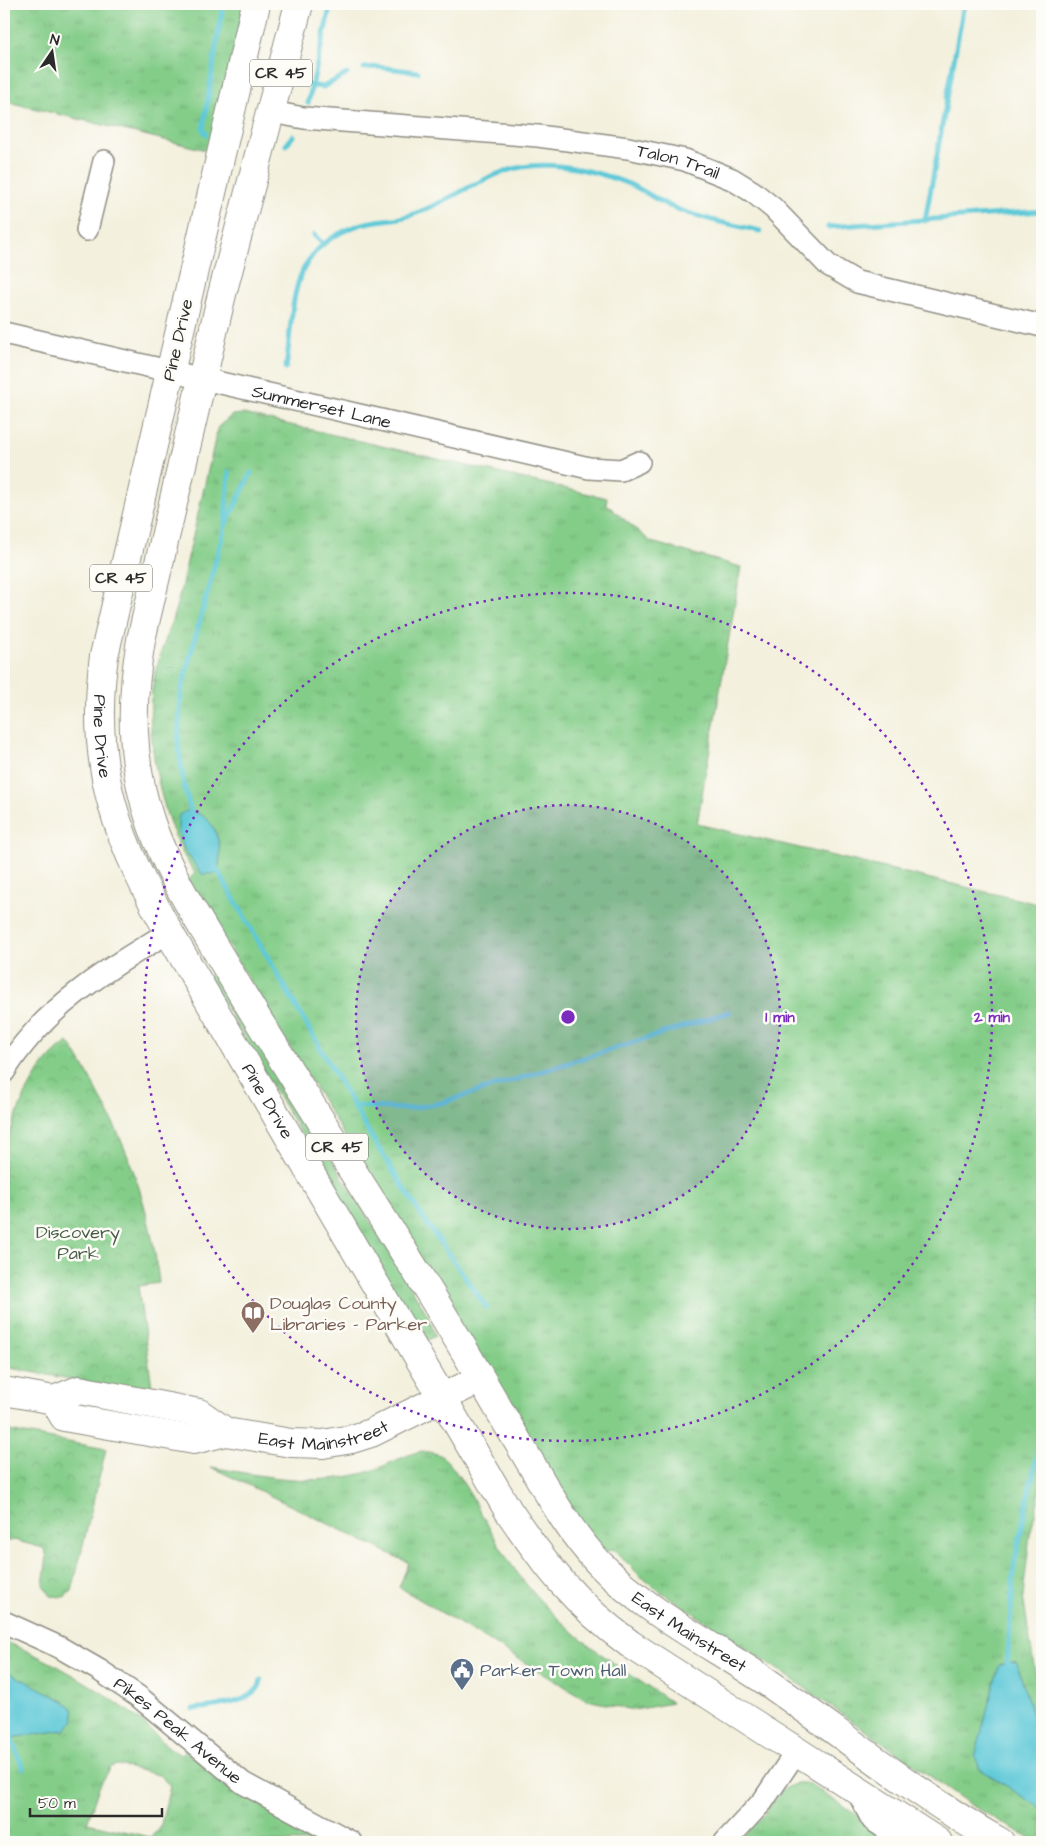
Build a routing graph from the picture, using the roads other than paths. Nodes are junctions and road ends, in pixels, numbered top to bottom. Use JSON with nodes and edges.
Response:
{"nodes":[{"id":1,"x":256,"y":4,"type":"edge"},
{"id":2,"x":299,"y":4,"type":"edge"},
{"id":3,"x":270,"y":112,"type":"junction"},
{"id":4,"x":104,"y":161,"type":"dead end"},
{"id":5,"x":87,"y":230,"type":"dead end"},
{"id":6,"x":1042,"y":326,"type":"edge"},
{"id":7,"x":4,"y":333,"type":"edge"},
{"id":8,"x":170,"y":371,"type":"junction"},
{"id":9,"x":202,"y":378,"type":"junction"},
{"id":10,"x":639,"y":462,"type":"dead end"},
{"id":11,"x":169,"y":932,"type":"junction"},
{"id":12,"x":4,"y":1072,"type":"edge"},
{"id":13,"x":480,"y":1379,"type":"junction"},
{"id":14,"x":4,"y":1390,"type":"edge"},
{"id":15,"x":444,"y":1398,"type":"junction"},
{"id":16,"x":4,"y":1622,"type":"edge"},
{"id":17,"x":796,"y":1752,"type":"junction"},
{"id":18,"x":862,"y":1795,"type":"junction"},
{"id":19,"x":351,"y":1842,"type":"edge"},
{"id":20,"x":725,"y":1842,"type":"edge"},
{"id":21,"x":911,"y":1842,"type":"edge"},
{"id":22,"x":938,"y":1842,"type":"edge"},
{"id":23,"x":1000,"y":1842,"type":"edge"}],
"edges":[{"from":1,"to":8,"type":"main road","name":"Pine Drive","number":"CR 45"},
{"from":2,"to":3,"type":"main road","name":"Pine Drive","number":"CR 45"},
{"from":3,"to":6,"type":"street","name":"Talon Trail"},
{"from":3,"to":9,"type":"main road","name":"Pine Drive","number":"CR 45"},
{"from":4,"to":5,"type":"street"},
{"from":7,"to":8,"type":"street","name":"Summerset Lane"},
{"from":8,"to":9,"type":"street","name":"Summerset Lane"},
{"from":8,"to":11,"type":"main road","name":"Pine Drive","number":"CR 45"},
{"from":9,"to":10,"type":"street","name":"Summerset Lane"},
{"from":9,"to":13,"type":"main road","name":"Pine Drive","number":"CR 45"},
{"from":11,"to":12,"type":"street"},
{"from":11,"to":15,"type":"main road","name":"Pine Drive","number":"CR 45"},
{"from":13,"to":15,"type":"main road","name":"East Mainstreet"},
{"from":13,"to":23,"type":"main road","name":"East Mainstreet"},
{"from":14,"to":15,"type":"main road","name":"East Mainstreet"},
{"from":15,"to":17,"type":"main road"},
{"from":16,"to":19,"type":"street","name":"Pikes Peak Avenue"},
{"from":17,"to":18,"type":"main road"},
{"from":17,"to":20,"type":"street"},
{"from":18,"to":21,"type":"street"},
{"from":18,"to":22,"type":"main road"}]}
